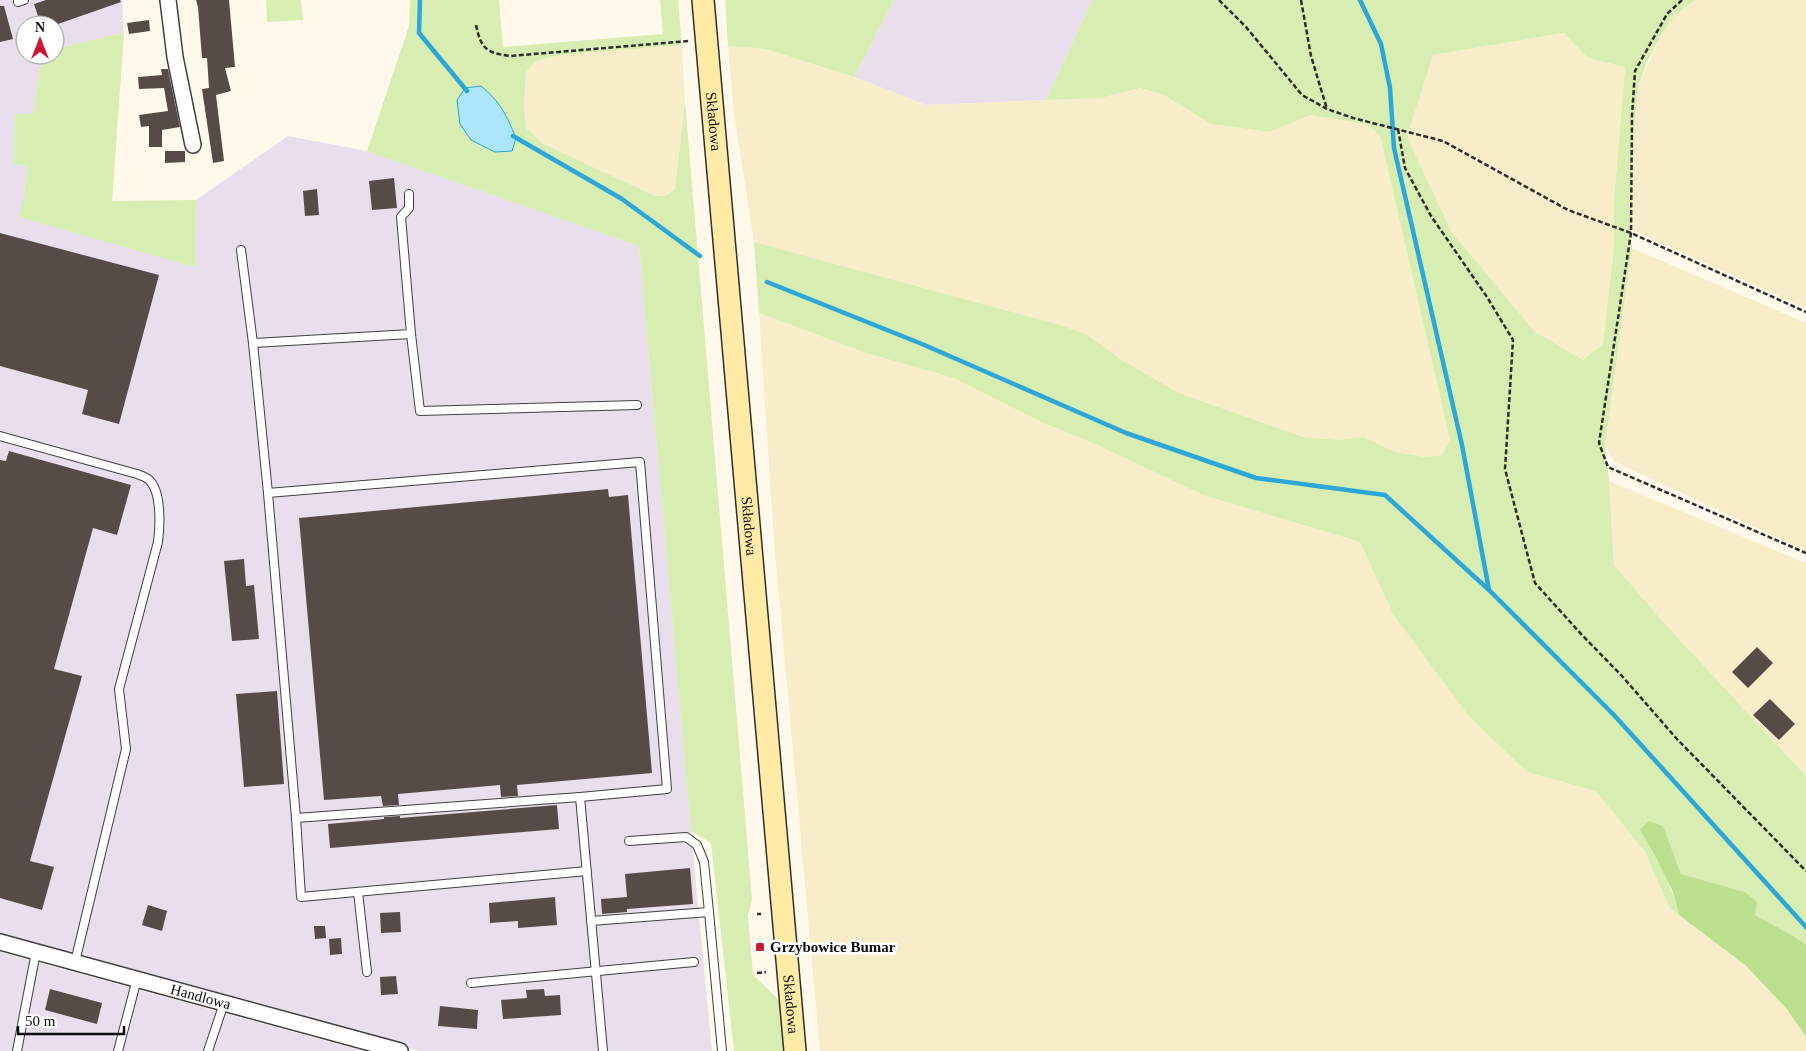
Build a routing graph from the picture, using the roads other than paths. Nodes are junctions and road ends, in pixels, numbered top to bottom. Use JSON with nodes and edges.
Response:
{"nodes":[{"id":1,"x":18,"y":0,"type":"edge"},
{"id":2,"x":24,"y":0,"type":"edge"},
{"id":3,"x":168,"y":0,"type":"edge"},
{"id":4,"x":703,"y":0,"type":"edge"},
{"id":5,"x":193,"y":145,"type":"dead end"},
{"id":6,"x":409,"y":194,"type":"dead end"},
{"id":7,"x":241,"y":250,"type":"dead end"},
{"id":8,"x":412,"y":334,"type":"junction"},
{"id":9,"x":253,"y":343,"type":"junction"},
{"id":10,"x":637,"y":404,"type":"dead end"},
{"id":11,"x":0,"y":436,"type":"edge"},
{"id":12,"x":268,"y":493,"type":"junction"},
{"id":13,"x":580,"y":797,"type":"junction"},
{"id":14,"x":296,"y":818,"type":"junction"},
{"id":15,"x":629,"y":841,"type":"dead end"},
{"id":16,"x":587,"y":871,"type":"junction"},
{"id":17,"x":358,"y":892,"type":"junction"},
{"id":18,"x":709,"y":912,"type":"junction"},
{"id":19,"x":592,"y":921,"type":"junction"},
{"id":20,"x":0,"y":942,"type":"edge"},
{"id":21,"x":36,"y":952,"type":"junction"},
{"id":22,"x":75,"y":962,"type":"junction"},
{"id":23,"x":694,"y":962,"type":"dead end"},
{"id":24,"x":367,"y":972,"type":"dead end"},
{"id":25,"x":596,"y":972,"type":"junction"},
{"id":26,"x":138,"y":979,"type":"junction"},
{"id":27,"x":470,"y":983,"type":"dead end"},
{"id":28,"x":224,"y":1003,"type":"junction"},
{"id":29,"x":16,"y":1051,"type":"edge"},
{"id":30,"x":118,"y":1051,"type":"edge"},
{"id":31,"x":208,"y":1051,"type":"edge"},
{"id":32,"x":400,"y":1051,"type":"edge"},
{"id":33,"x":603,"y":1051,"type":"edge"},
{"id":34,"x":722,"y":1051,"type":"edge"},
{"id":35,"x":795,"y":1051,"type":"edge"}],
"edges":[{"from":1,"to":2,"type":"lane"},
{"from":3,"to":5,"type":"street"},
{"from":4,"to":35,"type":"main road","name":"Składowa"},
{"from":6,"to":8,"type":"lane"},
{"from":7,"to":9,"type":"lane"},
{"from":8,"to":9,"type":"lane"},
{"from":8,"to":10,"type":"lane"},
{"from":9,"to":12,"type":"lane"},
{"from":11,"to":22,"type":"lane"},
{"from":12,"to":13,"type":"lane"},
{"from":12,"to":14,"type":"lane"},
{"from":13,"to":14,"type":"lane"},
{"from":13,"to":16,"type":"lane"},
{"from":14,"to":17,"type":"lane"},
{"from":15,"to":18,"type":"lane"},
{"from":16,"to":17,"type":"lane"},
{"from":16,"to":19,"type":"lane"},
{"from":17,"to":24,"type":"lane"},
{"from":18,"to":19,"type":"lane"},
{"from":18,"to":34,"type":"lane"},
{"from":19,"to":25,"type":"lane"},
{"from":20,"to":21,"type":"street","name":"Handlowa"},
{"from":21,"to":22,"type":"street","name":"Handlowa"},
{"from":21,"to":29,"type":"lane"},
{"from":22,"to":26,"type":"street","name":"Handlowa"},
{"from":23,"to":25,"type":"lane"},
{"from":25,"to":27,"type":"lane"},
{"from":25,"to":33,"type":"lane"},
{"from":26,"to":28,"type":"street","name":"Handlowa"},
{"from":26,"to":30,"type":"lane"},
{"from":28,"to":31,"type":"lane"},
{"from":28,"to":32,"type":"street","name":"Handlowa"}]}
